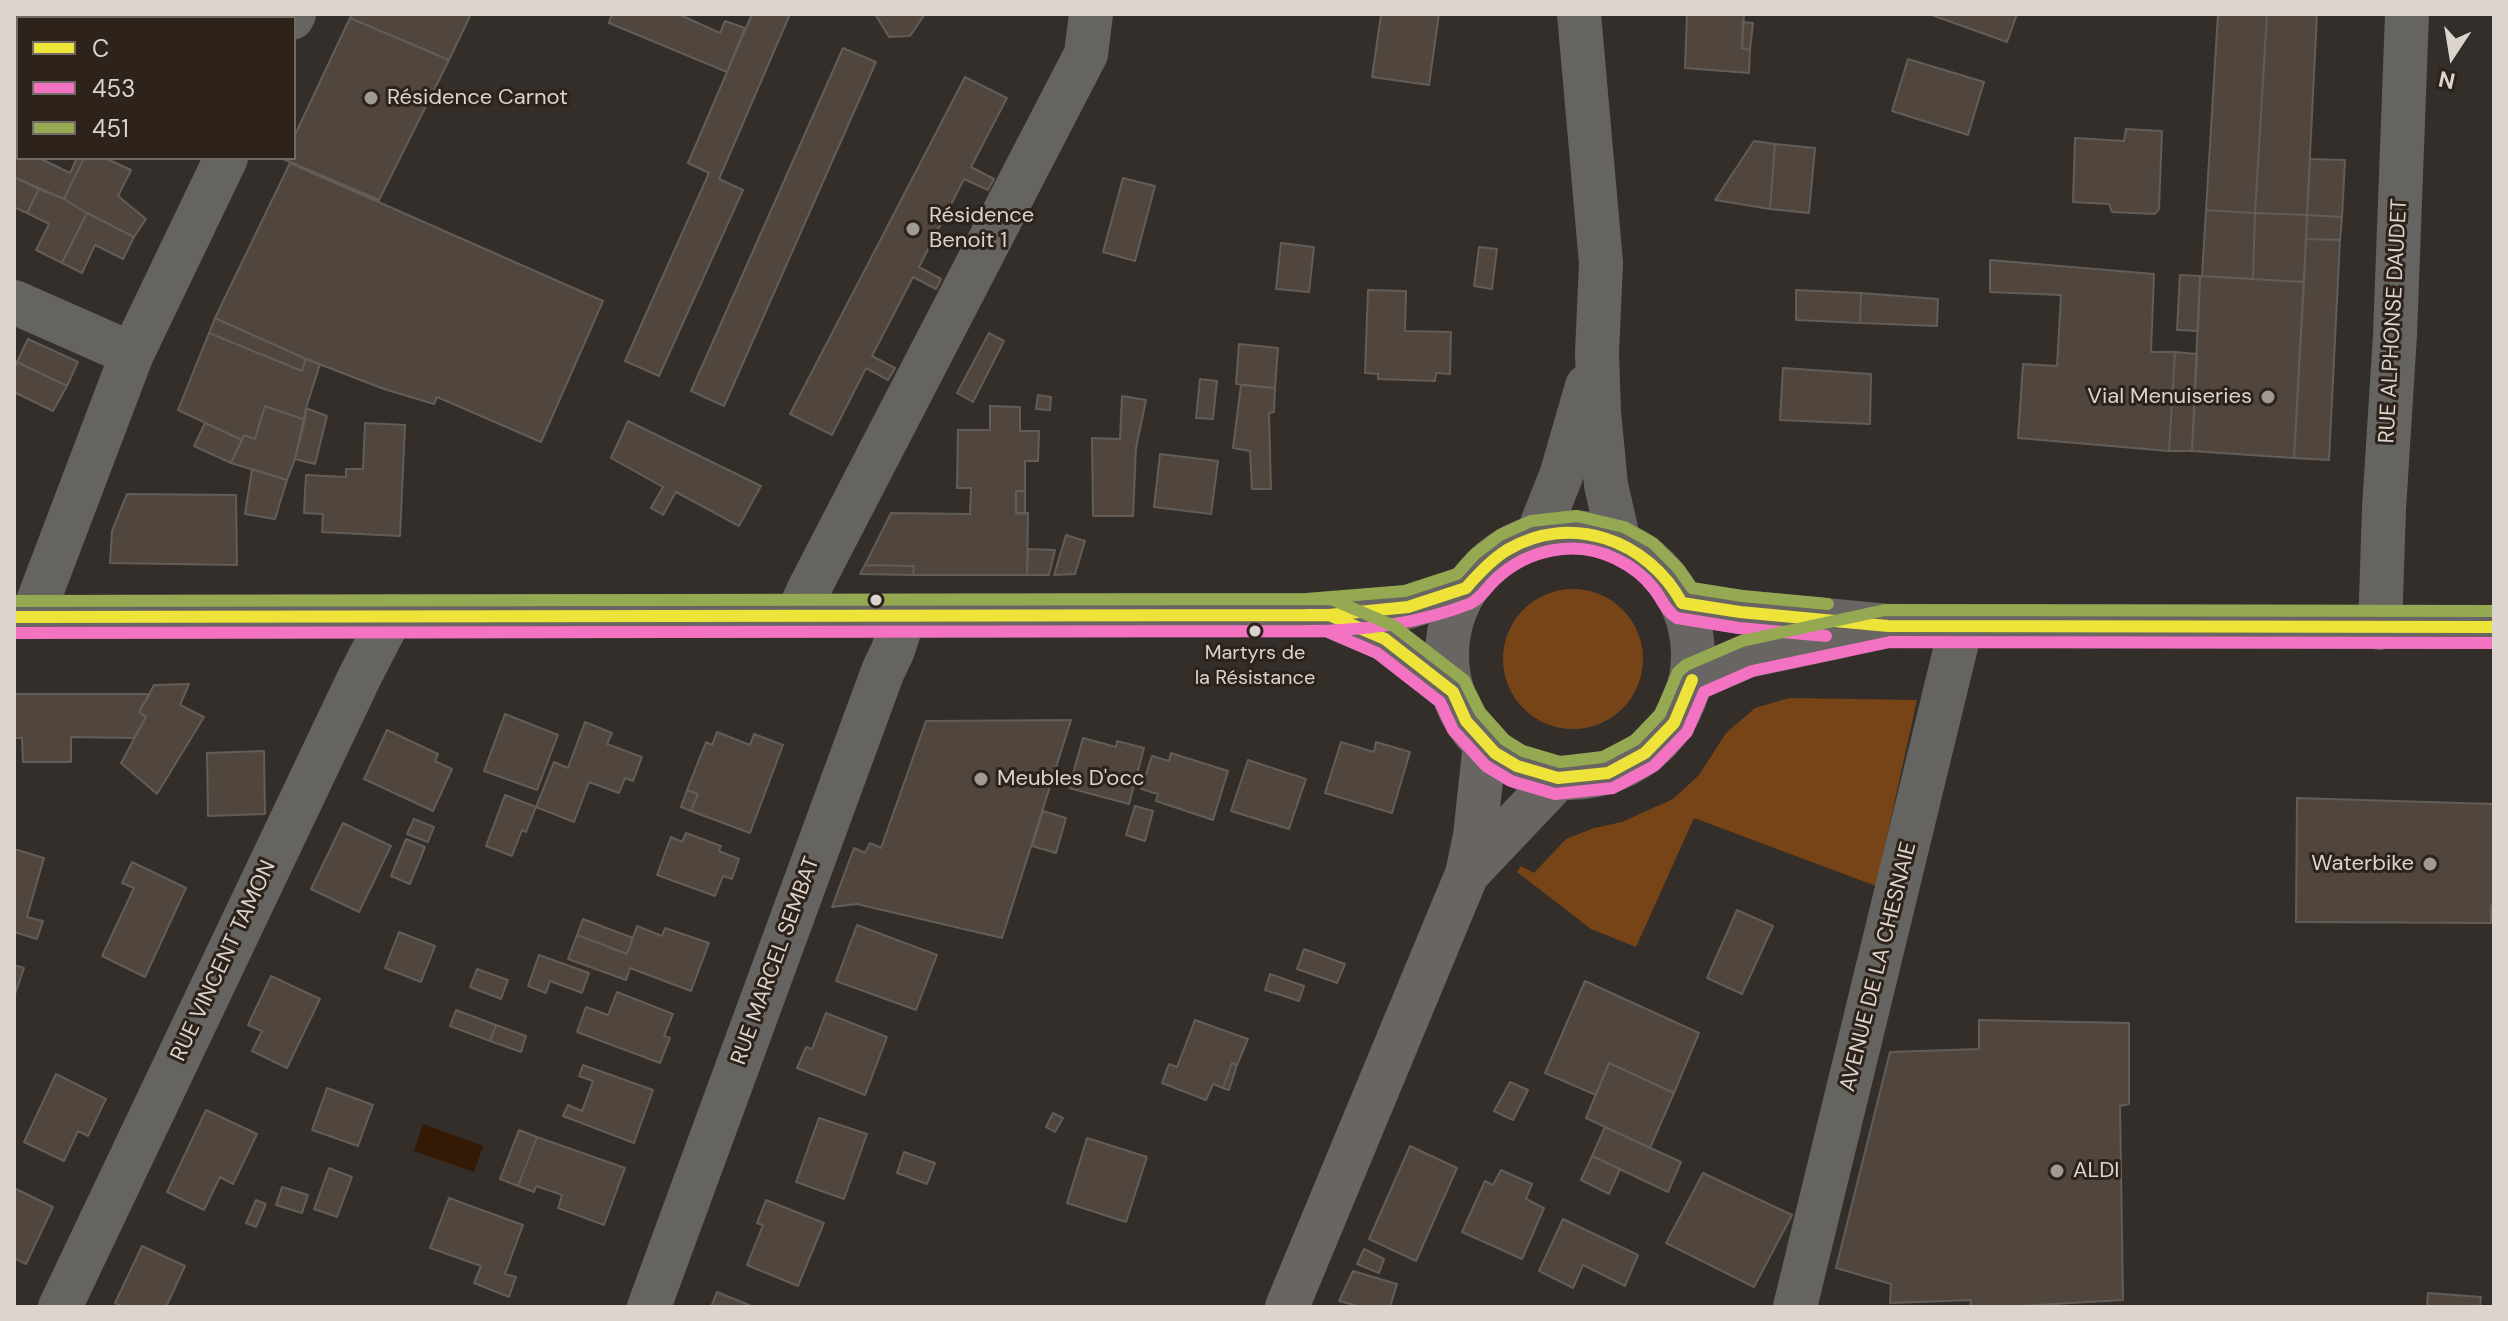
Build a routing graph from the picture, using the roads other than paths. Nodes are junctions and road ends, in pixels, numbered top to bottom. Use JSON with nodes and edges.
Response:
{"nodes":[{"id":1,"x":1091,"y":14,"type":"edge"},
{"id":2,"x":1579,"y":14,"type":"edge"},
{"id":3,"x":2407,"y":14,"type":"edge"},
{"id":4,"x":225,"y":160,"type":"edge"},
{"id":5,"x":14,"y":302,"type":"edge"},
{"id":6,"x":1597,"y":353,"type":"junction"},
{"id":7,"x":132,"y":354,"type":"junction"},
{"id":8,"x":1537,"y":536,"type":"junction"},
{"id":9,"x":1619,"y":542,"type":"junction"},
{"id":10,"x":1466,"y":588,"type":"junction"},
{"id":11,"x":1682,"y":603,"type":"junction"},
{"id":12,"x":1329,"y":615,"type":"junction"},
{"id":13,"x":391,"y":616,"type":"junction"},
{"id":14,"x":797,"y":616,"type":"junction"},
{"id":15,"x":904,"y":616,"type":"junction"},
{"id":16,"x":23,"y":617,"type":"edge"},
{"id":17,"x":1888,"y":626,"type":"junction"},
{"id":18,"x":1961,"y":626,"type":"junction"},
{"id":19,"x":2494,"y":627,"type":"edge"},
{"id":20,"x":2380,"y":628,"type":"junction"},
{"id":21,"x":1692,"y":680,"type":"junction"},
{"id":22,"x":1453,"y":692,"type":"junction"},
{"id":23,"x":1485,"y":743,"type":"junction"},
{"id":24,"x":1558,"y":778,"type":"junction"},
{"id":25,"x":1467,"y":874,"type":"junction"},
{"id":26,"x":60,"y":1307,"type":"edge"},
{"id":27,"x":649,"y":1307,"type":"edge"},
{"id":28,"x":1287,"y":1307,"type":"edge"},
{"id":29,"x":1795,"y":1307,"type":"edge"}],
"edges":[{"from":1,"to":14,"type":"street"},
{"from":2,"to":6,"type":"street"},
{"from":3,"to":20,"type":"street","name":"RUE ALPHONSE DAUDET"},
{"from":4,"to":7,"type":"street"},
{"from":5,"to":7,"type":"street"},
{"from":6,"to":8,"type":"street"},
{"from":6,"to":9,"type":"street"},
{"from":7,"to":16,"type":"street"},
{"from":8,"to":9,"type":"main road"},
{"from":8,"to":10,"type":"main road"},
{"from":9,"to":11,"type":"main road"},
{"from":10,"to":12,"type":"main road"},
{"from":10,"to":22,"type":"main road"},
{"from":11,"to":17,"type":"main road"},
{"from":11,"to":21,"type":"main road"},
{"from":12,"to":15,"type":"main road"},
{"from":12,"to":22,"type":"main road"},
{"from":13,"to":14,"type":"main road"},
{"from":13,"to":16,"type":"main road"},
{"from":13,"to":26,"type":"street","name":"RUE VINCENT TAMON"},
{"from":14,"to":15,"type":"main road"},
{"from":15,"to":27,"type":"street","name":"RUE MARCEL SEMBAT"},
{"from":17,"to":18,"type":"main road"},
{"from":17,"to":21,"type":"main road"},
{"from":18,"to":20,"type":"main road"},
{"from":18,"to":29,"type":"street","name":"AVENUE DE LA CHESNAIE"},
{"from":19,"to":20,"type":"main road"},
{"from":21,"to":24,"type":"main road"},
{"from":22,"to":23,"type":"main road"},
{"from":23,"to":24,"type":"main road"},
{"from":23,"to":25,"type":"main road"},
{"from":24,"to":25,"type":"main road"},
{"from":25,"to":28,"type":"main road"}]}
